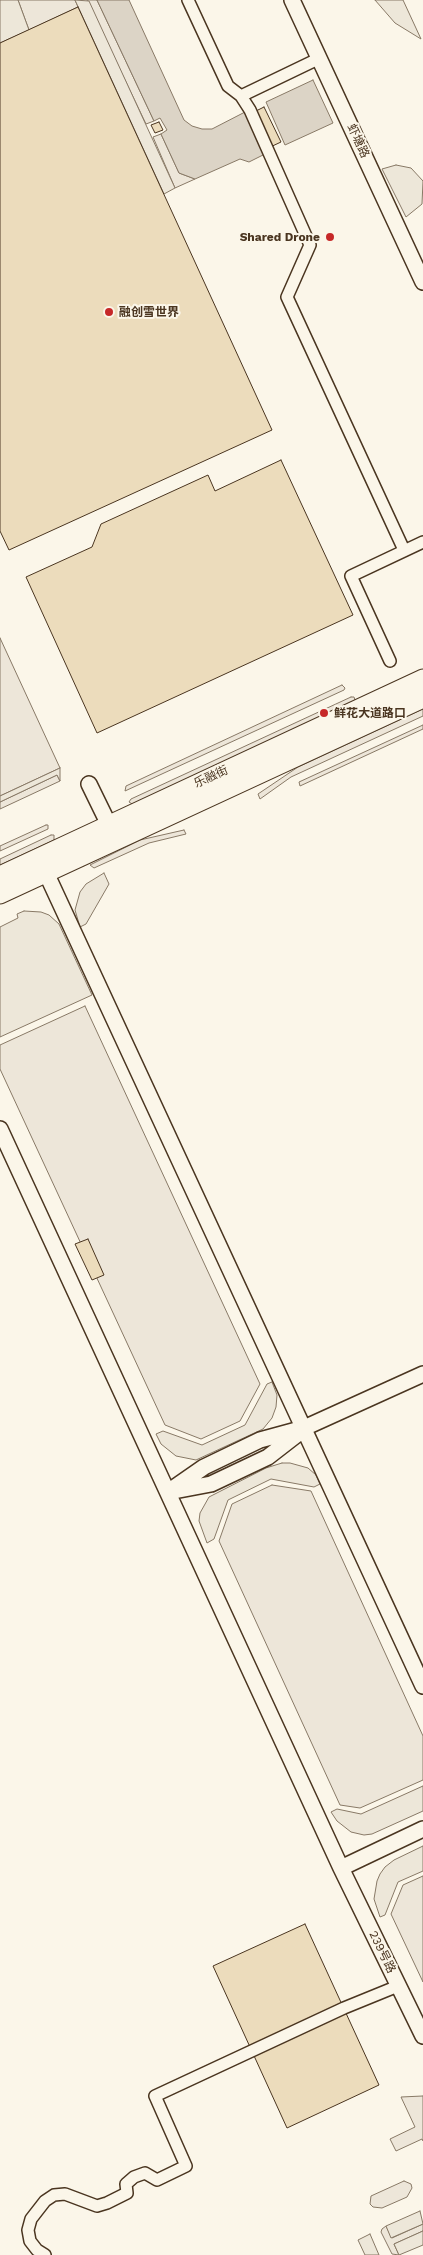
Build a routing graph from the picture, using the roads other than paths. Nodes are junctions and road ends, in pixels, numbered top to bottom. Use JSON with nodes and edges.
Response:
{"nodes":[{"id":1,"x":188,"y":0,"type":"edge"},
{"id":2,"x":292,"y":0,"type":"edge"},
{"id":3,"x":320,"y":58,"type":"junction"},
{"id":4,"x":241,"y":96,"type":"junction"},
{"id":5,"x":423,"y":282,"type":"edge"},
{"id":6,"x":423,"y":542,"type":"edge"},
{"id":7,"x":404,"y":550,"type":"junction"},
{"id":8,"x":390,"y":661,"type":"dead end"},
{"id":9,"x":423,"y":679,"type":"edge"},
{"id":10,"x":423,"y":698,"type":"edge"},
{"id":11,"x":89,"y":784,"type":"dead end"},
{"id":12,"x":108,"y":825,"type":"junction"},
{"id":13,"x":42,"y":865,"type":"junction"},
{"id":14,"x":0,"y":876,"type":"edge"},
{"id":15,"x":0,"y":894,"type":"edge"},
{"id":16,"x":0,"y":1129,"type":"edge"},
{"id":17,"x":423,"y":1374,"type":"edge"},
{"id":18,"x":304,"y":1428,"type":"junction"},
{"id":19,"x":168,"y":1492,"type":"junction"},
{"id":20,"x":423,"y":1686,"type":"edge"},
{"id":21,"x":423,"y":1829,"type":"edge"},
{"id":22,"x":341,"y":1868,"type":"junction"},
{"id":23,"x":398,"y":1986,"type":"junction"},
{"id":24,"x":423,"y":2036,"type":"edge"},
{"id":25,"x":45,"y":2255,"type":"edge"}],
"edges":[{"from":1,"to":4,"type":"street"},
{"from":2,"to":3,"type":"street","name":"虾塘路"},
{"from":3,"to":4,"type":"street"},
{"from":3,"to":5,"type":"street","name":"虾塘路"},
{"from":4,"to":7,"type":"street"},
{"from":6,"to":7,"type":"street"},
{"from":7,"to":8,"type":"street"},
{"from":9,"to":12,"type":"street","name":"乐融街"},
{"from":10,"to":13,"type":"street","name":"乐融街"},
{"from":11,"to":12,"type":"street"},
{"from":12,"to":13,"type":"street","name":"乐融街"},
{"from":13,"to":14,"type":"street","name":"乐融街"},
{"from":13,"to":15,"type":"street","name":"乐融街"},
{"from":13,"to":18,"type":"street"},
{"from":16,"to":19,"type":"street","name":"239号路"},
{"from":17,"to":18,"type":"street"},
{"from":18,"to":19,"type":"street"},
{"from":18,"to":20,"type":"street"},
{"from":19,"to":22,"type":"street","name":"239号路"},
{"from":21,"to":22,"type":"street"},
{"from":22,"to":23,"type":"street","name":"239号路"},
{"from":23,"to":24,"type":"street","name":"239号路"},
{"from":23,"to":25,"type":"street"}]}
